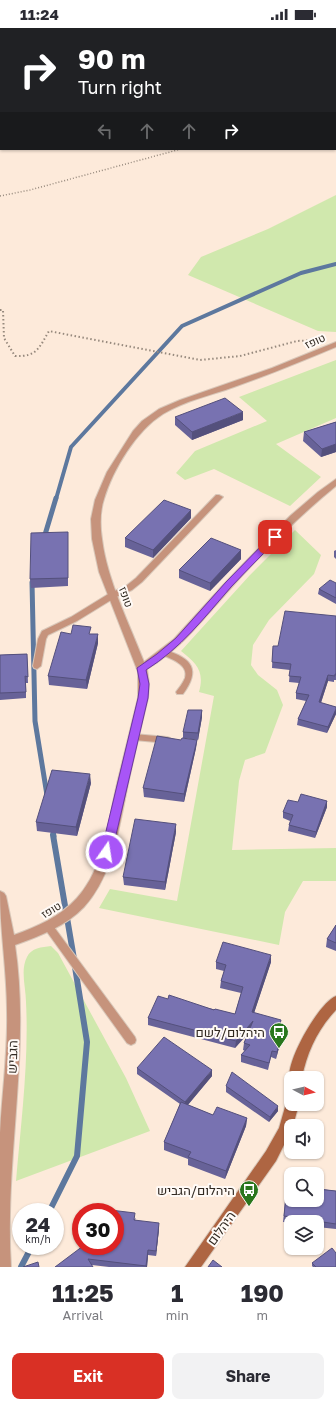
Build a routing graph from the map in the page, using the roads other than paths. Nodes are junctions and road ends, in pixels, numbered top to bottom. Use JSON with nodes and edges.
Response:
{"nodes":[{"id":1,"x":336,"y":344,"type":"edge"},
{"id":2,"x":336,"y":482,"type":"edge"},
{"id":3,"x":219,"y":497,"type":"dead end"},
{"id":4,"x":113,"y":595,"type":"junction"},
{"id":5,"x":165,"y":653,"type":"junction"},
{"id":6,"x":37,"y":666,"type":"dead end"},
{"id":7,"x":141,"y":668,"type":"junction"},
{"id":8,"x":180,"y":692,"type":"dead end"},
{"id":9,"x":134,"y":737,"type":"junction"},
{"id":10,"x":176,"y":742,"type":"edge"},
{"id":11,"x":0,"y":896,"type":"edge"},
{"id":12,"x":48,"y":926,"type":"junction"},
{"id":13,"x":8,"y":942,"type":"junction"},
{"id":14,"x":336,"y":1001,"type":"edge"},
{"id":15,"x":130,"y":1040,"type":"dead end"},
{"id":16,"x":297,"y":1071,"type":"edge"},
{"id":17,"x":290,"y":1111,"type":"edge"},
{"id":18,"x":4,"y":1267,"type":"edge"},
{"id":19,"x":192,"y":1267,"type":"edge"}],
"edges":[{"from":1,"to":4,"type":"street","name":"טופז"},
{"from":2,"to":5,"type":"street"},
{"from":3,"to":4,"type":"lane"},
{"from":4,"to":6,"type":"lane"},
{"from":4,"to":7,"type":"street","name":"טופז"},
{"from":5,"to":7,"type":"street"},
{"from":5,"to":8,"type":"lane"},
{"from":7,"to":9,"type":"street","name":"טופז"},
{"from":9,"to":10,"type":"lane"},
{"from":9,"to":12,"type":"street","name":"טופז"},
{"from":11,"to":13,"type":"street","name":"הגביש"},
{"from":12,"to":13,"type":"street","name":"טופז"},
{"from":12,"to":15,"type":"lane"},
{"from":13,"to":18,"type":"street","name":"הגביש"},
{"from":14,"to":16,"type":"street"},
{"from":17,"to":19,"type":"street","name":"היהלום"}]}
